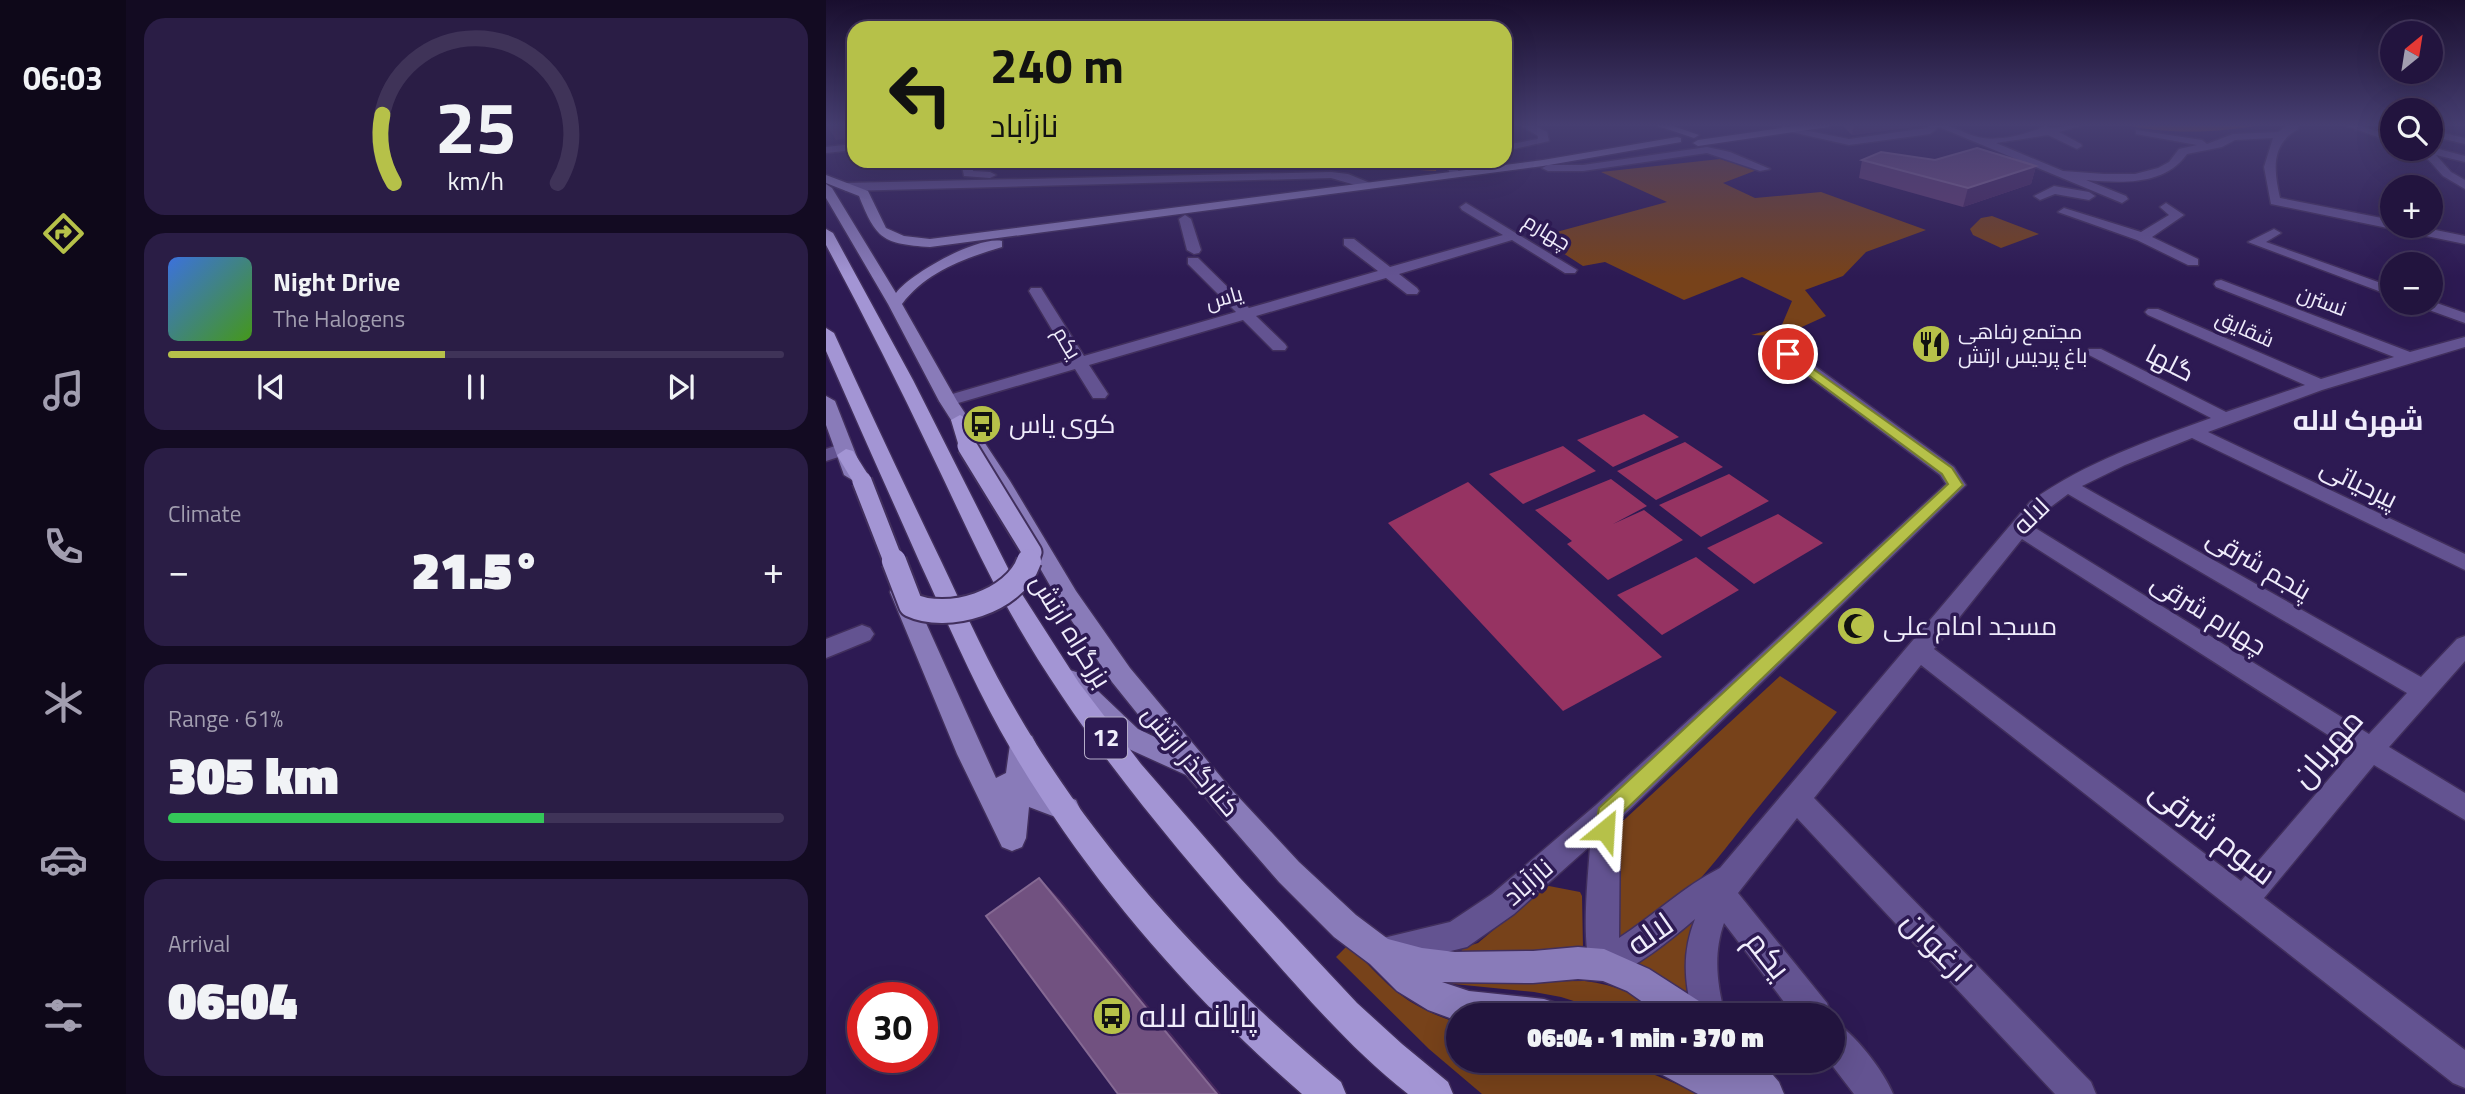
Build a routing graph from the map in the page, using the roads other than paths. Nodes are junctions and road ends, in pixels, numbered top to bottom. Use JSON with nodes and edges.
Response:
{"nodes":[{"id":1,"x":973,"y":175,"type":"edge"},
{"id":2,"x":999,"y":175,"type":"edge"},
{"id":3,"x":1285,"y":175,"type":"edge"},
{"id":4,"x":1338,"y":175,"type":"edge"},
{"id":5,"x":1418,"y":175,"type":"edge"},
{"id":6,"x":1484,"y":175,"type":"edge"},
{"id":7,"x":2065,"y":175,"type":"edge"},
{"id":8,"x":2076,"y":175,"type":"edge"},
{"id":9,"x":2142,"y":175,"type":"edge"},
{"id":10,"x":2269,"y":175,"type":"edge"},
{"id":11,"x":2449,"y":175,"type":"edge"},
{"id":12,"x":1229,"y":178,"type":"junction"},
{"id":13,"x":826,"y":179,"type":"edge"},
{"id":14,"x":1369,"y":185,"type":"junction"},
{"id":15,"x":2465,"y":185,"type":"edge"},
{"id":16,"x":843,"y":189,"type":"edge"},
{"id":17,"x":1342,"y":189,"type":"junction"},
{"id":18,"x":2040,"y":196,"type":"dead end"},
{"id":19,"x":2118,"y":201,"type":"junction"},
{"id":20,"x":1466,"y":207,"type":"dead end"},
{"id":21,"x":2166,"y":207,"type":"dead end"},
{"id":22,"x":2064,"y":212,"type":"dead end"},
{"id":23,"x":1185,"y":219,"type":"junction"},
{"id":24,"x":2085,"y":220,"type":"junction"},
{"id":25,"x":2380,"y":222,"type":"edge"},
{"id":26,"x":1099,"y":226,"type":"junction"},
{"id":27,"x":826,"y":233,"type":"edge"},
{"id":28,"x":2274,"y":233,"type":"dead end"},
{"id":29,"x":2443,"y":233,"type":"edge"},
{"id":30,"x":2465,"y":234,"type":"edge"},
{"id":31,"x":1513,"y":236,"type":"junction"},
{"id":32,"x":2443,"y":236,"type":"edge"},
{"id":33,"x":2141,"y":237,"type":"junction"},
{"id":34,"x":2465,"y":240,"type":"edge"},
{"id":35,"x":1349,"y":242,"type":"dead end"},
{"id":36,"x":2193,"y":262,"type":"dead end"},
{"id":37,"x":1570,"y":271,"type":"dead end"},
{"id":38,"x":1387,"y":272,"type":"junction"},
{"id":39,"x":2221,"y":284,"type":"dead end"},
{"id":40,"x":2380,"y":288,"type":"edge"},
{"id":41,"x":1036,"y":291,"type":"dead end"},
{"id":42,"x":1412,"y":291,"type":"dead end"},
{"id":43,"x":895,"y":304,"type":"junction"},
{"id":44,"x":2443,"y":310,"type":"edge"},
{"id":45,"x":2153,"y":312,"type":"dead end"},
{"id":46,"x":1245,"y":314,"type":"junction"},
{"id":47,"x":2465,"y":318,"type":"edge"},
{"id":48,"x":826,"y":333,"type":"edge"},
{"id":49,"x":2465,"y":342,"type":"edge"},
{"id":50,"x":1279,"y":347,"type":"dead end"},
{"id":51,"x":2095,"y":352,"type":"dead end"},
{"id":52,"x":1788,"y":354,"type":"dead end"},
{"id":53,"x":2408,"y":357,"type":"junction"},
{"id":54,"x":1079,"y":362,"type":"junction"},
{"id":55,"x":2320,"y":385,"type":"junction"},
{"id":56,"x":1099,"y":394,"type":"dead end"},
{"id":57,"x":826,"y":401,"type":"edge"},
{"id":58,"x":948,"y":401,"type":"junction"},
{"id":59,"x":2224,"y":418,"type":"junction"},
{"id":60,"x":960,"y":420,"type":"junction"},
{"id":61,"x":2192,"y":431,"type":"junction"},
{"id":62,"x":839,"y":453,"type":"edge"},
{"id":63,"x":2067,"y":485,"type":"junction"},
{"id":64,"x":2018,"y":527,"type":"junction"},
{"id":65,"x":2465,"y":563,"type":"edge"},
{"id":66,"x":862,"y":634,"type":"dead end"},
{"id":67,"x":2465,"y":645,"type":"edge"},
{"id":68,"x":826,"y":649,"type":"edge"},
{"id":69,"x":1917,"y":649,"type":"junction"},
{"id":70,"x":1059,"y":670,"type":"junction"},
{"id":71,"x":2424,"y":691,"type":"junction"},
{"id":72,"x":1023,"y":744,"type":"junction"},
{"id":73,"x":2371,"y":749,"type":"junction"},
{"id":74,"x":1195,"y":767,"type":"junction"},
{"id":75,"x":981,"y":776,"type":"junction"},
{"id":76,"x":1017,"y":790,"type":"junction"},
{"id":77,"x":1796,"y":798,"type":"junction"},
{"id":78,"x":1066,"y":808,"type":"junction"},
{"id":79,"x":2465,"y":808,"type":"edge"},
{"id":80,"x":1606,"y":814,"type":"junction"},
{"id":81,"x":1725,"y":887,"type":"junction"},
{"id":82,"x":2244,"y":900,"type":"junction"},
{"id":83,"x":1380,"y":952,"type":"junction"},
{"id":84,"x":1604,"y":965,"type":"junction"},
{"id":85,"x":1458,"y":1003,"type":"edge"},
{"id":86,"x":1672,"y":1003,"type":"edge"},
{"id":87,"x":1705,"y":1003,"type":"edge"},
{"id":88,"x":1807,"y":1003,"type":"edge"},
{"id":89,"x":1845,"y":1055,"type":"edge"},
{"id":90,"x":2465,"y":1071,"type":"edge"},
{"id":91,"x":1693,"y":1073,"type":"edge"},
{"id":92,"x":1747,"y":1073,"type":"edge"},
{"id":93,"x":1329,"y":1094,"type":"edge"},
{"id":94,"x":1436,"y":1094,"type":"edge"},
{"id":95,"x":1733,"y":1094,"type":"edge"},
{"id":96,"x":1767,"y":1094,"type":"edge"},
{"id":97,"x":1876,"y":1094,"type":"edge"},
{"id":98,"x":2079,"y":1094,"type":"edge"}],
"edges":[{"from":1,"to":2,"type":"street"},
{"from":3,"to":12,"type":"street"},
{"from":4,"to":14,"type":"street"},
{"from":5,"to":14,"type":"main road"},
{"from":6,"to":23,"type":"main road"},
{"from":7,"to":19,"type":"street"},
{"from":8,"to":9,"type":"street"},
{"from":10,"to":25,"type":"street"},
{"from":11,"to":15,"type":"street"},
{"from":12,"to":16,"type":"street"},
{"from":12,"to":17,"type":"street"},
{"from":13,"to":16,"type":"main road"},
{"from":14,"to":17,"type":"main road"},
{"from":16,"to":26,"type":"main road"},
{"from":16,"to":43,"type":"main road","name":"کنارگذر ارتش"},
{"from":17,"to":26,"type":"main road"},
{"from":18,"to":19,"type":"street"},
{"from":19,"to":24,"type":"street"},
{"from":20,"to":31,"type":"street","name":"چهارم"},
{"from":21,"to":33,"type":"street"},
{"from":22,"to":24,"type":"street"},
{"from":23,"to":26,"type":"main road"},
{"from":23,"to":46,"type":"street"},
{"from":24,"to":33,"type":"street"},
{"from":26,"to":43,"type":"main road"},
{"from":27,"to":70,"type":"highway","name":"بزرگراه ارتش","number":"12"},
{"from":28,"to":40,"type":"street"},
{"from":29,"to":30,"type":"street"},
{"from":31,"to":37,"type":"street","name":"چهارم"},
{"from":31,"to":38,"type":"street","name":"یاس"},
{"from":32,"to":34,"type":"street"},
{"from":33,"to":36,"type":"street"},
{"from":35,"to":38,"type":"street"},
{"from":38,"to":42,"type":"street"},
{"from":38,"to":46,"type":"street","name":"یاس"},
{"from":39,"to":53,"type":"street","name":"نسترن"},
{"from":41,"to":54,"type":"street","name":"یکم"},
{"from":43,"to":58,"type":"main road","name":"کنارگذر ارتش"},
{"from":44,"to":47,"type":"street"},
{"from":45,"to":55,"type":"street","name":"شقایق"},
{"from":46,"to":50,"type":"street"},
{"from":46,"to":54,"type":"street","name":"یاس"},
{"from":48,"to":72,"type":"highway"},
{"from":49,"to":53,"type":"street","name":"لاله"},
{"from":51,"to":59,"type":"street","name":"گلها"},
{"from":52,"to":80,"type":"street","name":"نازآباد"},
{"from":53,"to":55,"type":"street","name":"لاله"},
{"from":54,"to":56,"type":"street","name":"یکم"},
{"from":54,"to":58,"type":"street","name":"یاس"},
{"from":55,"to":59,"type":"street","name":"لاله"},
{"from":57,"to":62,"type":"main road"},
{"from":58,"to":60,"type":"main road","name":"کنارگذر ارتش"},
{"from":59,"to":61,"type":"street","name":"لاله"},
{"from":60,"to":62,"type":"highway","bridge":true},
{"from":60,"to":74,"type":"main road","name":"کنارگذر ارتش"},
{"from":61,"to":63,"type":"street","name":"لاله"},
{"from":61,"to":65,"type":"street","name":"پیرحیاتی"},
{"from":62,"to":75,"type":"main road"},
{"from":63,"to":64,"type":"street","name":"لاله"},
{"from":63,"to":71,"type":"street","name":"پنجم شرقی"},
{"from":64,"to":69,"type":"street","name":"لاله"},
{"from":64,"to":73,"type":"street","name":"چهارم شرقی"},
{"from":66,"to":68,"type":"street"},
{"from":67,"to":71,"type":"street","name":"مهربان"},
{"from":69,"to":77,"type":"street","name":"لاله"},
{"from":69,"to":82,"type":"street","name":"سوم شرقی"},
{"from":70,"to":74,"type":"main road"},
{"from":70,"to":94,"type":"highway","name":"بزرگراه ارتش","number":"12"},
{"from":71,"to":73,"type":"street","name":"مهربان"},
{"from":72,"to":76,"type":"main road"},
{"from":72,"to":78,"type":"highway"},
{"from":73,"to":79,"type":"street","name":"چهارم شرقی"},
{"from":73,"to":82,"type":"street","name":"مهربان"},
{"from":74,"to":83,"type":"main road","name":"کنارگذر ارتش"},
{"from":75,"to":76,"type":"main road"},
{"from":75,"to":76,"type":"main road"},
{"from":76,"to":78,"type":"main road"},
{"from":77,"to":81,"type":"street","name":"لاله"},
{"from":77,"to":98,"type":"street","name":"ارغوان"},
{"from":78,"to":93,"type":"highway"},
{"from":80,"to":83,"type":"street","name":"نازآباد"},
{"from":80,"to":84,"type":"street"},
{"from":81,"to":84,"type":"street","name":"لاله"},
{"from":81,"to":87,"type":"street","name":"لاله"},
{"from":81,"to":88,"type":"street","name":"یکم"},
{"from":82,"to":90,"type":"street","name":"سوم شرقی"},
{"from":83,"to":84,"type":"main road","name":"کنارگذر ارتش"},
{"from":83,"to":85,"type":"main road"},
{"from":84,"to":86,"type":"main road","name":"کنارگذر ارتش"},
{"from":89,"to":97,"type":"street"},
{"from":91,"to":95,"type":"main road"},
{"from":92,"to":96,"type":"main road"}]}
